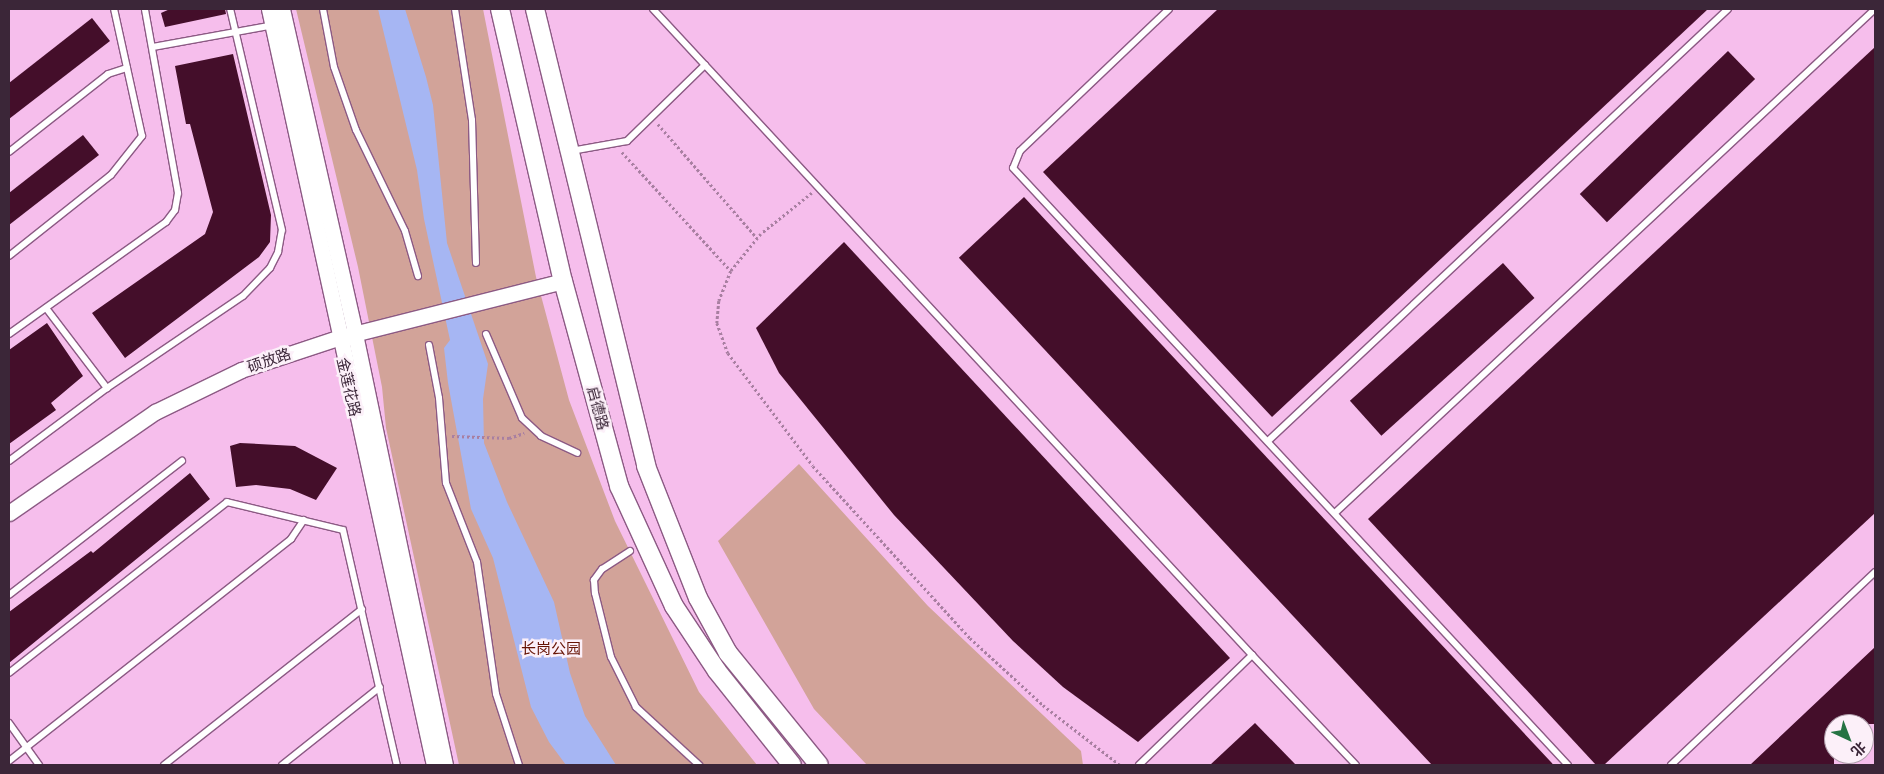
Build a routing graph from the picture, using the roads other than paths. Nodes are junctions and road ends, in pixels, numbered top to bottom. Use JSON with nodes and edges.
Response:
{"nodes":[{"id":1,"x":114,"y":9,"type":"edge"},
{"id":2,"x":144,"y":9,"type":"edge"},
{"id":3,"x":230,"y":9,"type":"edge"},
{"id":4,"x":269,"y":9,"type":"edge"},
{"id":5,"x":323,"y":9,"type":"edge"},
{"id":6,"x":455,"y":9,"type":"edge"},
{"id":7,"x":500,"y":9,"type":"edge"},
{"id":8,"x":535,"y":9,"type":"edge"},
{"id":9,"x":653,"y":9,"type":"edge"},
{"id":10,"x":1169,"y":9,"type":"edge"},
{"id":11,"x":1728,"y":9,"type":"edge"},
{"id":12,"x":1875,"y":9,"type":"edge"},
{"id":13,"x":280,"y":19,"type":"edge"},
{"id":14,"x":235,"y":32,"type":"junction"},
{"id":15,"x":153,"y":47,"type":"junction"},
{"id":16,"x":705,"y":65,"type":"junction"},
{"id":17,"x":127,"y":68,"type":"junction"},
{"id":18,"x":9,"y":152,"type":"edge"},
{"id":19,"x":568,"y":152,"type":"junction"},
{"id":20,"x":9,"y":256,"type":"edge"},
{"id":21,"x":476,"y":264,"type":"dead end"},
{"id":22,"x":418,"y":276,"type":"dead end"},
{"id":23,"x":563,"y":281,"type":"junction"},
{"id":24,"x":46,"y":308,"type":"junction"},
{"id":25,"x":9,"y":334,"type":"edge"},
{"id":26,"x":355,"y":334,"type":"junction"},
{"id":27,"x":486,"y":334,"type":"dead end"},
{"id":28,"x":338,"y":338,"type":"junction"},
{"id":29,"x":429,"y":345,"type":"dead end"},
{"id":30,"x":107,"y":388,"type":"junction"},
{"id":31,"x":1268,"y":441,"type":"junction"},
{"id":32,"x":576,"y":452,"type":"dead end"},
{"id":33,"x":182,"y":461,"type":"dead end"},
{"id":34,"x":9,"y":462,"type":"edge"},
{"id":35,"x":1336,"y":512,"type":"junction"},
{"id":36,"x":9,"y":513,"type":"edge"},
{"id":37,"x":304,"y":520,"type":"junction"},
{"id":38,"x":630,"y":551,"type":"dead end"},
{"id":39,"x":1875,"y":572,"type":"edge"},
{"id":40,"x":9,"y":595,"type":"edge"},
{"id":41,"x":362,"y":609,"type":"junction"},
{"id":42,"x":1252,"y":654,"type":"junction"},
{"id":43,"x":9,"y":673,"type":"edge"},
{"id":44,"x":380,"y":687,"type":"junction"},
{"id":45,"x":9,"y":723,"type":"edge"},
{"id":46,"x":26,"y":748,"type":"junction"},
{"id":47,"x":9,"y":761,"type":"edge"},
{"id":48,"x":38,"y":765,"type":"edge"},
{"id":49,"x":164,"y":765,"type":"edge"},
{"id":50,"x":282,"y":765,"type":"edge"},
{"id":51,"x":397,"y":765,"type":"edge"},
{"id":52,"x":434,"y":765,"type":"edge"},
{"id":53,"x":445,"y":765,"type":"edge"},
{"id":54,"x":519,"y":765,"type":"edge"},
{"id":55,"x":700,"y":765,"type":"edge"},
{"id":56,"x":792,"y":765,"type":"edge"},
{"id":57,"x":819,"y":765,"type":"edge"},
{"id":58,"x":1139,"y":765,"type":"edge"},
{"id":59,"x":1356,"y":765,"type":"edge"},
{"id":60,"x":1568,"y":765,"type":"edge"},
{"id":61,"x":1671,"y":765,"type":"edge"}],
"edges":[{"from":1,"to":17,"type":"lane"},
{"from":2,"to":15,"type":"lane"},
{"from":3,"to":14,"type":"lane"},
{"from":4,"to":13,"type":"street","name":"金莲花路"},
{"from":5,"to":22,"type":"lane"},
{"from":6,"to":21,"type":"lane"},
{"from":7,"to":23,"type":"main road","name":"启德路"},
{"from":8,"to":19,"type":"main road"},
{"from":9,"to":16,"type":"lane"},
{"from":10,"to":31,"type":"lane"},
{"from":11,"to":31,"type":"lane"},
{"from":12,"to":35,"type":"lane"},
{"from":13,"to":14,"type":"lane"},
{"from":13,"to":26,"type":"street","name":"金莲花路"},
{"from":13,"to":28,"type":"street","name":"金莲花路"},
{"from":14,"to":15,"type":"lane"},
{"from":14,"to":30,"type":"lane"},
{"from":15,"to":24,"type":"lane"},
{"from":16,"to":19,"type":"lane"},
{"from":16,"to":42,"type":"lane"},
{"from":17,"to":18,"type":"lane"},
{"from":17,"to":20,"type":"lane"},
{"from":19,"to":57,"type":"main road"},
{"from":23,"to":26,"type":"street","name":"硕放路"},
{"from":23,"to":56,"type":"main road","name":"启德路"},
{"from":24,"to":25,"type":"lane"},
{"from":24,"to":30,"type":"lane"},
{"from":26,"to":28,"type":"street","name":"硕放路"},
{"from":26,"to":53,"type":"street","name":"金莲花路"},
{"from":27,"to":32,"type":"lane"},
{"from":28,"to":36,"type":"street","name":"硕放路"},
{"from":28,"to":52,"type":"street","name":"金莲花路"},
{"from":29,"to":54,"type":"lane"},
{"from":30,"to":34,"type":"lane"},
{"from":31,"to":35,"type":"lane"},
{"from":33,"to":40,"type":"lane"},
{"from":35,"to":60,"type":"lane"},
{"from":37,"to":41,"type":"lane"},
{"from":37,"to":43,"type":"lane"},
{"from":37,"to":46,"type":"lane"},
{"from":38,"to":55,"type":"lane"},
{"from":39,"to":61,"type":"lane"},
{"from":41,"to":44,"type":"lane"},
{"from":41,"to":49,"type":"lane"},
{"from":42,"to":58,"type":"lane"},
{"from":42,"to":59,"type":"lane"},
{"from":44,"to":50,"type":"lane"},
{"from":44,"to":51,"type":"lane"},
{"from":45,"to":46,"type":"lane"},
{"from":46,"to":47,"type":"lane"},
{"from":46,"to":48,"type":"lane"}]}
